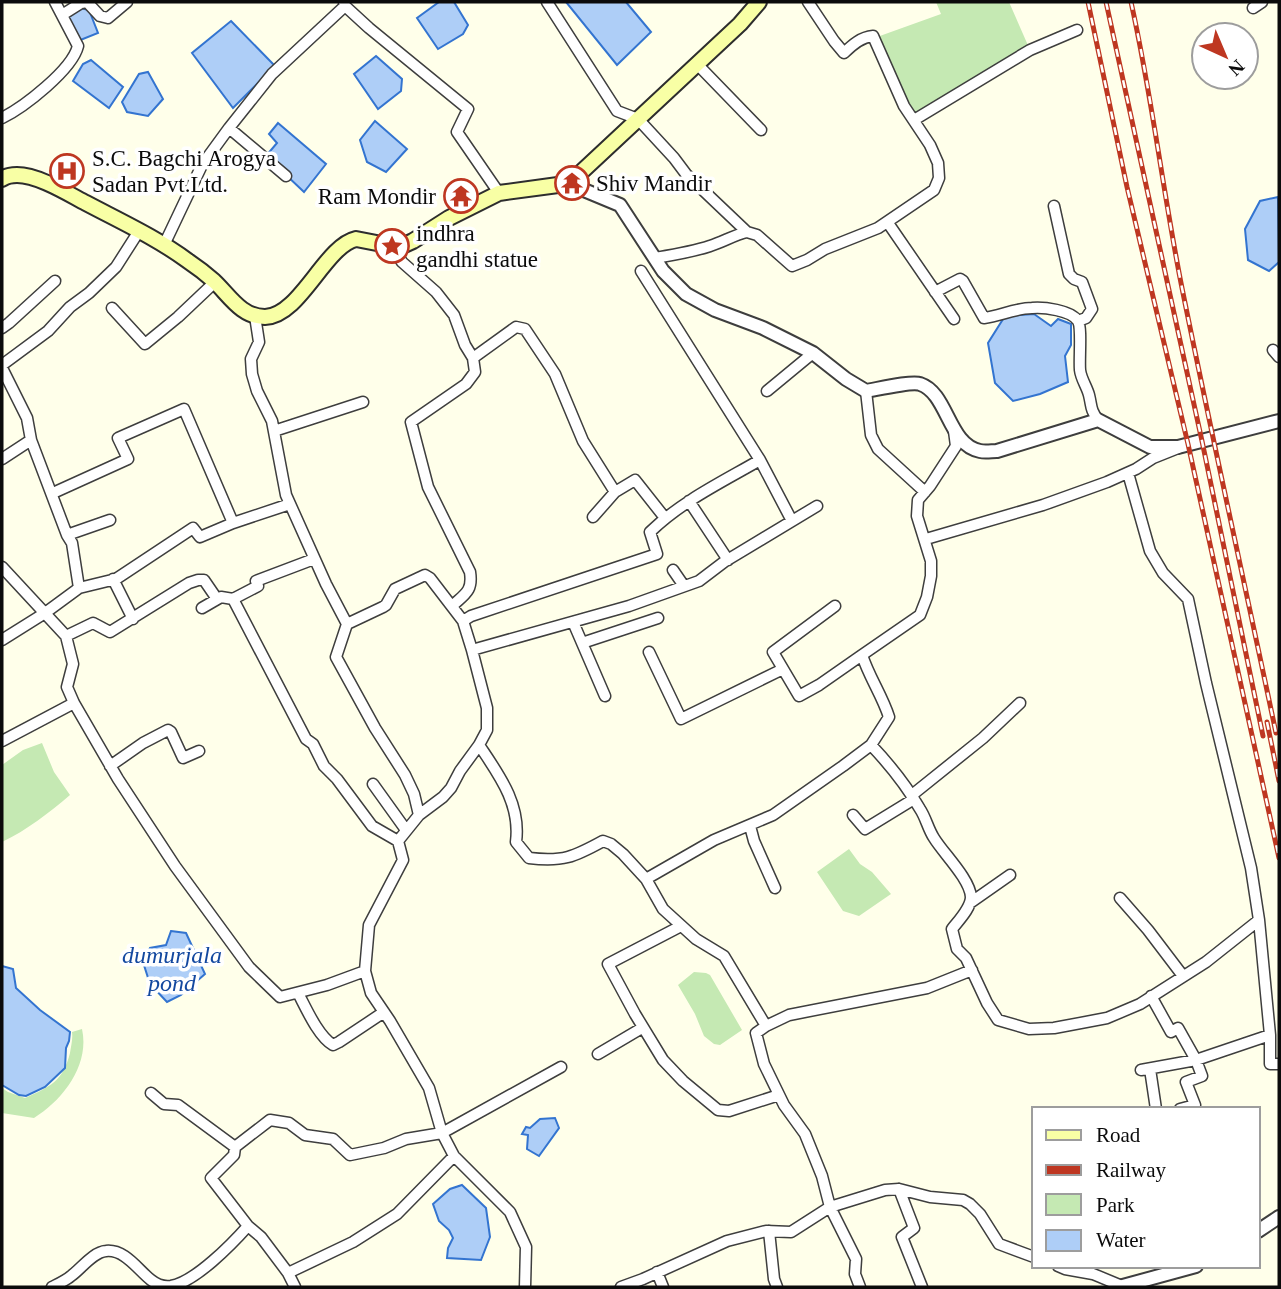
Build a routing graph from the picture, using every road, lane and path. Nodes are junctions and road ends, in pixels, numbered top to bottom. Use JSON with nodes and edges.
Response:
{"nodes":[{"id":1,"x":55,"y":2,"type":"edge"},
{"id":2,"x":127,"y":2,"type":"edge"},
{"id":3,"x":547,"y":2,"type":"edge"},
{"id":4,"x":760,"y":2,"type":"edge"},
{"id":5,"x":808,"y":2,"type":"edge"},
{"id":6,"x":345,"y":4,"type":"edge"},
{"id":7,"x":62,"y":15,"type":"junction"},
{"id":8,"x":1077,"y":30,"type":"dead end"},
{"id":9,"x":696,"y":64,"type":"junction"},
{"id":10,"x":2,"y":118,"type":"edge"},
{"id":11,"x":638,"y":119,"type":"junction"},
{"id":12,"x":914,"y":120,"type":"junction"},
{"id":13,"x":229,"y":128,"type":"junction"},
{"id":14,"x":761,"y":130,"type":"dead end"},
{"id":15,"x":3,"y":176,"type":"edge"},
{"id":16,"x":286,"y":176,"type":"dead end"},
{"id":17,"x":566,"y":183,"type":"junction"},
{"id":18,"x":499,"y":193,"type":"junction"},
{"id":19,"x":1054,"y":206,"type":"dead end"},
{"id":20,"x":888,"y":223,"type":"junction"},
{"id":21,"x":139,"y":231,"type":"junction"},
{"id":22,"x":747,"y":232,"type":"junction"},
{"id":23,"x":164,"y":245,"type":"junction"},
{"id":24,"x":392,"y":246,"type":"junction"},
{"id":25,"x":655,"y":258,"type":"junction"},
{"id":26,"x":641,"y":271,"type":"dead end"},
{"id":27,"x":55,"y":281,"type":"dead end"},
{"id":28,"x":215,"y":282,"type":"junction"},
{"id":29,"x":935,"y":292,"type":"junction"},
{"id":30,"x":112,"y":308,"type":"dead end"},
{"id":31,"x":256,"y":316,"type":"junction"},
{"id":32,"x":954,"y":319,"type":"dead end"},
{"id":33,"x":1078,"y":321,"type":"junction"},
{"id":34,"x":2,"y":328,"type":"edge"},
{"id":35,"x":813,"y":353,"type":"junction"},
{"id":36,"x":472,"y":358,"type":"junction"},
{"id":37,"x":2,"y":367,"type":"edge"},
{"id":38,"x":767,"y":391,"type":"dead end"},
{"id":39,"x":866,"y":391,"type":"junction"},
{"id":40,"x":363,"y":402,"type":"dead end"},
{"id":41,"x":1098,"y":420,"type":"junction"},
{"id":42,"x":1279,"y":421,"type":"edge"},
{"id":43,"x":954,"y":430,"type":"junction"},
{"id":44,"x":274,"y":431,"type":"junction"},
{"id":45,"x":31,"y":440,"type":"junction"},
{"id":46,"x":1188,"y":444,"type":"junction"},
{"id":47,"x":2,"y":459,"type":"edge"},
{"id":48,"x":760,"y":460,"type":"junction"},
{"id":49,"x":1128,"y":473,"type":"junction"},
{"id":50,"x":615,"y":492,"type":"junction"},
{"id":51,"x":925,"y":492,"type":"junction"},
{"id":52,"x":53,"y":494,"type":"junction"},
{"id":53,"x":689,"y":502,"type":"junction"},
{"id":54,"x":290,"y":504,"type":"junction"},
{"id":55,"x":817,"y":506,"type":"dead end"},
{"id":56,"x":593,"y":517,"type":"dead end"},
{"id":57,"x":665,"y":517,"type":"junction"},
{"id":58,"x":110,"y":520,"type":"dead end"},
{"id":59,"x":792,"y":521,"type":"junction"},
{"id":60,"x":233,"y":523,"type":"junction"},
{"id":61,"x":67,"y":535,"type":"junction"},
{"id":62,"x":926,"y":540,"type":"junction"},
{"id":63,"x":314,"y":559,"type":"junction"},
{"id":64,"x":728,"y":560,"type":"junction"},
{"id":65,"x":2,"y":567,"type":"edge"},
{"id":66,"x":673,"y":570,"type":"dead end"},
{"id":67,"x":113,"y":579,"type":"junction"},
{"id":68,"x":684,"y":586,"type":"junction"},
{"id":69,"x":79,"y":588,"type":"junction"},
{"id":70,"x":233,"y":599,"type":"junction"},
{"id":71,"x":217,"y":600,"type":"junction"},
{"id":72,"x":452,"y":606,"type":"junction"},
{"id":73,"x":835,"y":606,"type":"dead end"},
{"id":74,"x":202,"y":608,"type":"dead end"},
{"id":75,"x":45,"y":613,"type":"junction"},
{"id":76,"x":658,"y":618,"type":"dead end"},
{"id":77,"x":132,"y":619,"type":"junction"},
{"id":78,"x":463,"y":621,"type":"junction"},
{"id":79,"x":573,"y":622,"type":"junction"},
{"id":80,"x":347,"y":624,"type":"junction"},
{"id":81,"x":66,"y":636,"type":"junction"},
{"id":82,"x":2,"y":640,"type":"edge"},
{"id":83,"x":582,"y":643,"type":"junction"},
{"id":84,"x":472,"y":650,"type":"junction"},
{"id":85,"x":649,"y":652,"type":"dead end"},
{"id":86,"x":862,"y":655,"type":"junction"},
{"id":87,"x":783,"y":669,"type":"junction"},
{"id":88,"x":605,"y":696,"type":"dead end"},
{"id":89,"x":1020,"y":702,"type":"dead end"},
{"id":90,"x":74,"y":703,"type":"junction"},
{"id":91,"x":2,"y":741,"type":"edge"},
{"id":92,"x":872,"y":745,"type":"junction"},
{"id":93,"x":479,"y":746,"type":"junction"},
{"id":94,"x":199,"y":751,"type":"dead end"},
{"id":95,"x":110,"y":766,"type":"junction"},
{"id":96,"x":373,"y":784,"type":"dead end"},
{"id":97,"x":913,"y":797,"type":"junction"},
{"id":98,"x":419,"y":815,"type":"junction"},
{"id":99,"x":853,"y":815,"type":"dead end"},
{"id":100,"x":750,"y":826,"type":"junction"},
{"id":101,"x":406,"y":830,"type":"junction"},
{"id":102,"x":398,"y":841,"type":"junction"},
{"id":103,"x":1010,"y":876,"type":"dead end"},
{"id":104,"x":646,"y":879,"type":"junction"},
{"id":105,"x":775,"y":888,"type":"dead end"},
{"id":106,"x":1120,"y":898,"type":"dead end"},
{"id":107,"x":970,"y":903,"type":"junction"},
{"id":108,"x":1259,"y":920,"type":"junction"},
{"id":109,"x":681,"y":926,"type":"junction"},
{"id":110,"x":972,"y":970,"type":"junction"},
{"id":111,"x":365,"y":971,"type":"junction"},
{"id":112,"x":1183,"y":976,"type":"junction"},
{"id":113,"x":298,"y":993,"type":"junction"},
{"id":114,"x":1151,"y":996,"type":"junction"},
{"id":115,"x":384,"y":1012,"type":"junction"},
{"id":116,"x":766,"y":1026,"type":"junction"},
{"id":117,"x":642,"y":1028,"type":"junction"},
{"id":118,"x":1270,"y":1035,"type":"junction"},
{"id":119,"x":598,"y":1054,"type":"dead end"},
{"id":120,"x":1196,"y":1060,"type":"junction"},
{"id":121,"x":1279,"y":1064,"type":"edge"},
{"id":122,"x":561,"y":1067,"type":"dead end"},
{"id":123,"x":151,"y":1093,"type":"dead end"},
{"id":124,"x":779,"y":1095,"type":"junction"},
{"id":125,"x":1155,"y":1107,"type":"edge"},
{"id":126,"x":1188,"y":1107,"type":"edge"},
{"id":127,"x":442,"y":1133,"type":"junction"},
{"id":128,"x":234,"y":1147,"type":"junction"},
{"id":129,"x":454,"y":1156,"type":"junction"},
{"id":130,"x":899,"y":1189,"type":"junction"},
{"id":131,"x":830,"y":1207,"type":"junction"},
{"id":132,"x":1279,"y":1217,"type":"edge"},
{"id":133,"x":248,"y":1226,"type":"junction"},
{"id":134,"x":1260,"y":1230,"type":"edge"},
{"id":135,"x":769,"y":1231,"type":"junction"},
{"id":136,"x":1032,"y":1256,"type":"edge"},
{"id":137,"x":1063,"y":1268,"type":"edge"},
{"id":138,"x":1101,"y":1268,"type":"edge"},
{"id":139,"x":1188,"y":1268,"type":"edge"},
{"id":140,"x":657,"y":1272,"type":"junction"},
{"id":141,"x":288,"y":1273,"type":"junction"},
{"id":142,"x":1104,"y":1279,"type":"junction"},
{"id":143,"x":52,"y":1287,"type":"edge"},
{"id":144,"x":295,"y":1287,"type":"edge"},
{"id":145,"x":525,"y":1287,"type":"edge"},
{"id":146,"x":621,"y":1287,"type":"edge"},
{"id":147,"x":663,"y":1287,"type":"edge"},
{"id":148,"x":777,"y":1287,"type":"edge"},
{"id":149,"x":860,"y":1287,"type":"edge"},
{"id":150,"x":920,"y":1287,"type":"edge"},
{"id":151,"x":1120,"y":1287,"type":"edge"}],
"edges":[{"from":1,"to":7,"type":"street"},
{"from":2,"to":7,"type":"street"},
{"from":3,"to":11,"type":"street"},
{"from":4,"to":9,"type":"main road"},
{"from":5,"to":12,"type":"street"},
{"from":6,"to":13,"type":"street"},
{"from":6,"to":18,"type":"street"},
{"from":7,"to":10,"type":"street"},
{"from":8,"to":12,"type":"street"},
{"from":9,"to":11,"type":"main road"},
{"from":9,"to":14,"type":"street"},
{"from":11,"to":17,"type":"main road"},
{"from":11,"to":22,"type":"street"},
{"from":12,"to":20,"type":"street"},
{"from":13,"to":16,"type":"street"},
{"from":13,"to":23,"type":"street"},
{"from":15,"to":21,"type":"main road"},
{"from":17,"to":18,"type":"main road"},
{"from":17,"to":25,"type":"street"},
{"from":18,"to":24,"type":"main road"},
{"from":19,"to":33,"type":"street"},
{"from":20,"to":22,"type":"street"},
{"from":20,"to":29,"type":"street"},
{"from":21,"to":23,"type":"main road"},
{"from":21,"to":37,"type":"street"},
{"from":22,"to":25,"type":"street"},
{"from":23,"to":28,"type":"main road"},
{"from":24,"to":31,"type":"main road"},
{"from":24,"to":36,"type":"street"},
{"from":25,"to":35,"type":"street"},
{"from":26,"to":48,"type":"street"},
{"from":27,"to":34,"type":"street"},
{"from":28,"to":30,"type":"street"},
{"from":28,"to":31,"type":"main road"},
{"from":29,"to":32,"type":"street"},
{"from":29,"to":33,"type":"street"},
{"from":31,"to":44,"type":"street"},
{"from":33,"to":41,"type":"street"},
{"from":35,"to":38,"type":"street"},
{"from":35,"to":39,"type":"street"},
{"from":36,"to":50,"type":"street"},
{"from":36,"to":72,"type":"street"},
{"from":37,"to":45,"type":"street"},
{"from":39,"to":43,"type":"street"},
{"from":39,"to":51,"type":"street"},
{"from":40,"to":44,"type":"street"},
{"from":41,"to":43,"type":"street"},
{"from":41,"to":46,"type":"street"},
{"from":42,"to":46,"type":"street"},
{"from":43,"to":51,"type":"street"},
{"from":44,"to":54,"type":"street"},
{"from":45,"to":47,"type":"street"},
{"from":45,"to":52,"type":"street"},
{"from":46,"to":49,"type":"street"},
{"from":48,"to":53,"type":"street"},
{"from":48,"to":59,"type":"street"},
{"from":49,"to":62,"type":"street"},
{"from":49,"to":108,"type":"street"},
{"from":50,"to":56,"type":"street"},
{"from":50,"to":57,"type":"street"},
{"from":51,"to":62,"type":"street"},
{"from":52,"to":60,"type":"street"},
{"from":52,"to":61,"type":"street"},
{"from":53,"to":57,"type":"street"},
{"from":53,"to":64,"type":"street"},
{"from":54,"to":60,"type":"street"},
{"from":54,"to":63,"type":"street"},
{"from":55,"to":59,"type":"street"},
{"from":57,"to":78,"type":"street"},
{"from":58,"to":61,"type":"street"},
{"from":59,"to":64,"type":"street"},
{"from":60,"to":67,"type":"street"},
{"from":61,"to":69,"type":"street"},
{"from":62,"to":86,"type":"street"},
{"from":63,"to":70,"type":"street"},
{"from":63,"to":80,"type":"street"},
{"from":64,"to":68,"type":"street"},
{"from":65,"to":75,"type":"street"},
{"from":66,"to":68,"type":"street"},
{"from":67,"to":69,"type":"street"},
{"from":67,"to":77,"type":"street"},
{"from":68,"to":79,"type":"street"},
{"from":69,"to":75,"type":"street"},
{"from":70,"to":71,"type":"street"},
{"from":70,"to":102,"type":"street"},
{"from":71,"to":74,"type":"street"},
{"from":71,"to":77,"type":"street"},
{"from":72,"to":78,"type":"street"},
{"from":72,"to":80,"type":"street"},
{"from":73,"to":87,"type":"street"},
{"from":75,"to":81,"type":"street"},
{"from":75,"to":82,"type":"street"},
{"from":76,"to":83,"type":"street"},
{"from":77,"to":81,"type":"street"},
{"from":78,"to":84,"type":"street"},
{"from":79,"to":83,"type":"street"},
{"from":79,"to":84,"type":"street"},
{"from":80,"to":98,"type":"street"},
{"from":81,"to":90,"type":"street"},
{"from":83,"to":88,"type":"street"},
{"from":84,"to":93,"type":"street"},
{"from":85,"to":87,"type":"street"},
{"from":86,"to":87,"type":"street"},
{"from":86,"to":92,"type":"street"},
{"from":89,"to":97,"type":"street"},
{"from":90,"to":91,"type":"street"},
{"from":90,"to":95,"type":"street"},
{"from":92,"to":97,"type":"street"},
{"from":92,"to":100,"type":"street"},
{"from":93,"to":98,"type":"street"},
{"from":93,"to":104,"type":"street"},
{"from":94,"to":95,"type":"street"},
{"from":95,"to":113,"type":"street"},
{"from":96,"to":101,"type":"street"},
{"from":97,"to":99,"type":"street"},
{"from":97,"to":107,"type":"street"},
{"from":98,"to":101,"type":"street"},
{"from":100,"to":104,"type":"street"},
{"from":100,"to":105,"type":"street"},
{"from":101,"to":102,"type":"street"},
{"from":102,"to":111,"type":"street"},
{"from":103,"to":107,"type":"street"},
{"from":104,"to":109,"type":"street"},
{"from":106,"to":112,"type":"street"},
{"from":107,"to":110,"type":"street"},
{"from":108,"to":112,"type":"street"},
{"from":108,"to":118,"type":"street"},
{"from":109,"to":116,"type":"street"},
{"from":109,"to":117,"type":"street"},
{"from":110,"to":114,"type":"street"},
{"from":110,"to":116,"type":"street"},
{"from":111,"to":113,"type":"street"},
{"from":111,"to":115,"type":"street"},
{"from":112,"to":114,"type":"street"},
{"from":113,"to":115,"type":"street"},
{"from":114,"to":120,"type":"street"},
{"from":115,"to":127,"type":"street"},
{"from":116,"to":124,"type":"street"},
{"from":117,"to":119,"type":"street"},
{"from":117,"to":124,"type":"street"},
{"from":118,"to":120,"type":"street"},
{"from":118,"to":121,"type":"street"},
{"from":120,"to":125,"type":"street"},
{"from":120,"to":126,"type":"street"},
{"from":122,"to":127,"type":"street"},
{"from":123,"to":128,"type":"street"},
{"from":124,"to":131,"type":"street"},
{"from":127,"to":128,"type":"street"},
{"from":127,"to":129,"type":"street"},
{"from":128,"to":133,"type":"street"},
{"from":129,"to":141,"type":"street"},
{"from":129,"to":145,"type":"street"},
{"from":130,"to":131,"type":"street"},
{"from":130,"to":136,"type":"street"},
{"from":130,"to":150,"type":"street"},
{"from":131,"to":135,"type":"street"},
{"from":131,"to":149,"type":"street"},
{"from":132,"to":134,"type":"street"},
{"from":133,"to":141,"type":"street"},
{"from":133,"to":143,"type":"street"},
{"from":135,"to":140,"type":"street"},
{"from":135,"to":148,"type":"street"},
{"from":137,"to":142,"type":"street"},
{"from":138,"to":142,"type":"street"},
{"from":139,"to":151,"type":"street"},
{"from":140,"to":146,"type":"street"},
{"from":140,"to":147,"type":"street"},
{"from":141,"to":144,"type":"street"},
{"from":142,"to":151,"type":"street"}]}
